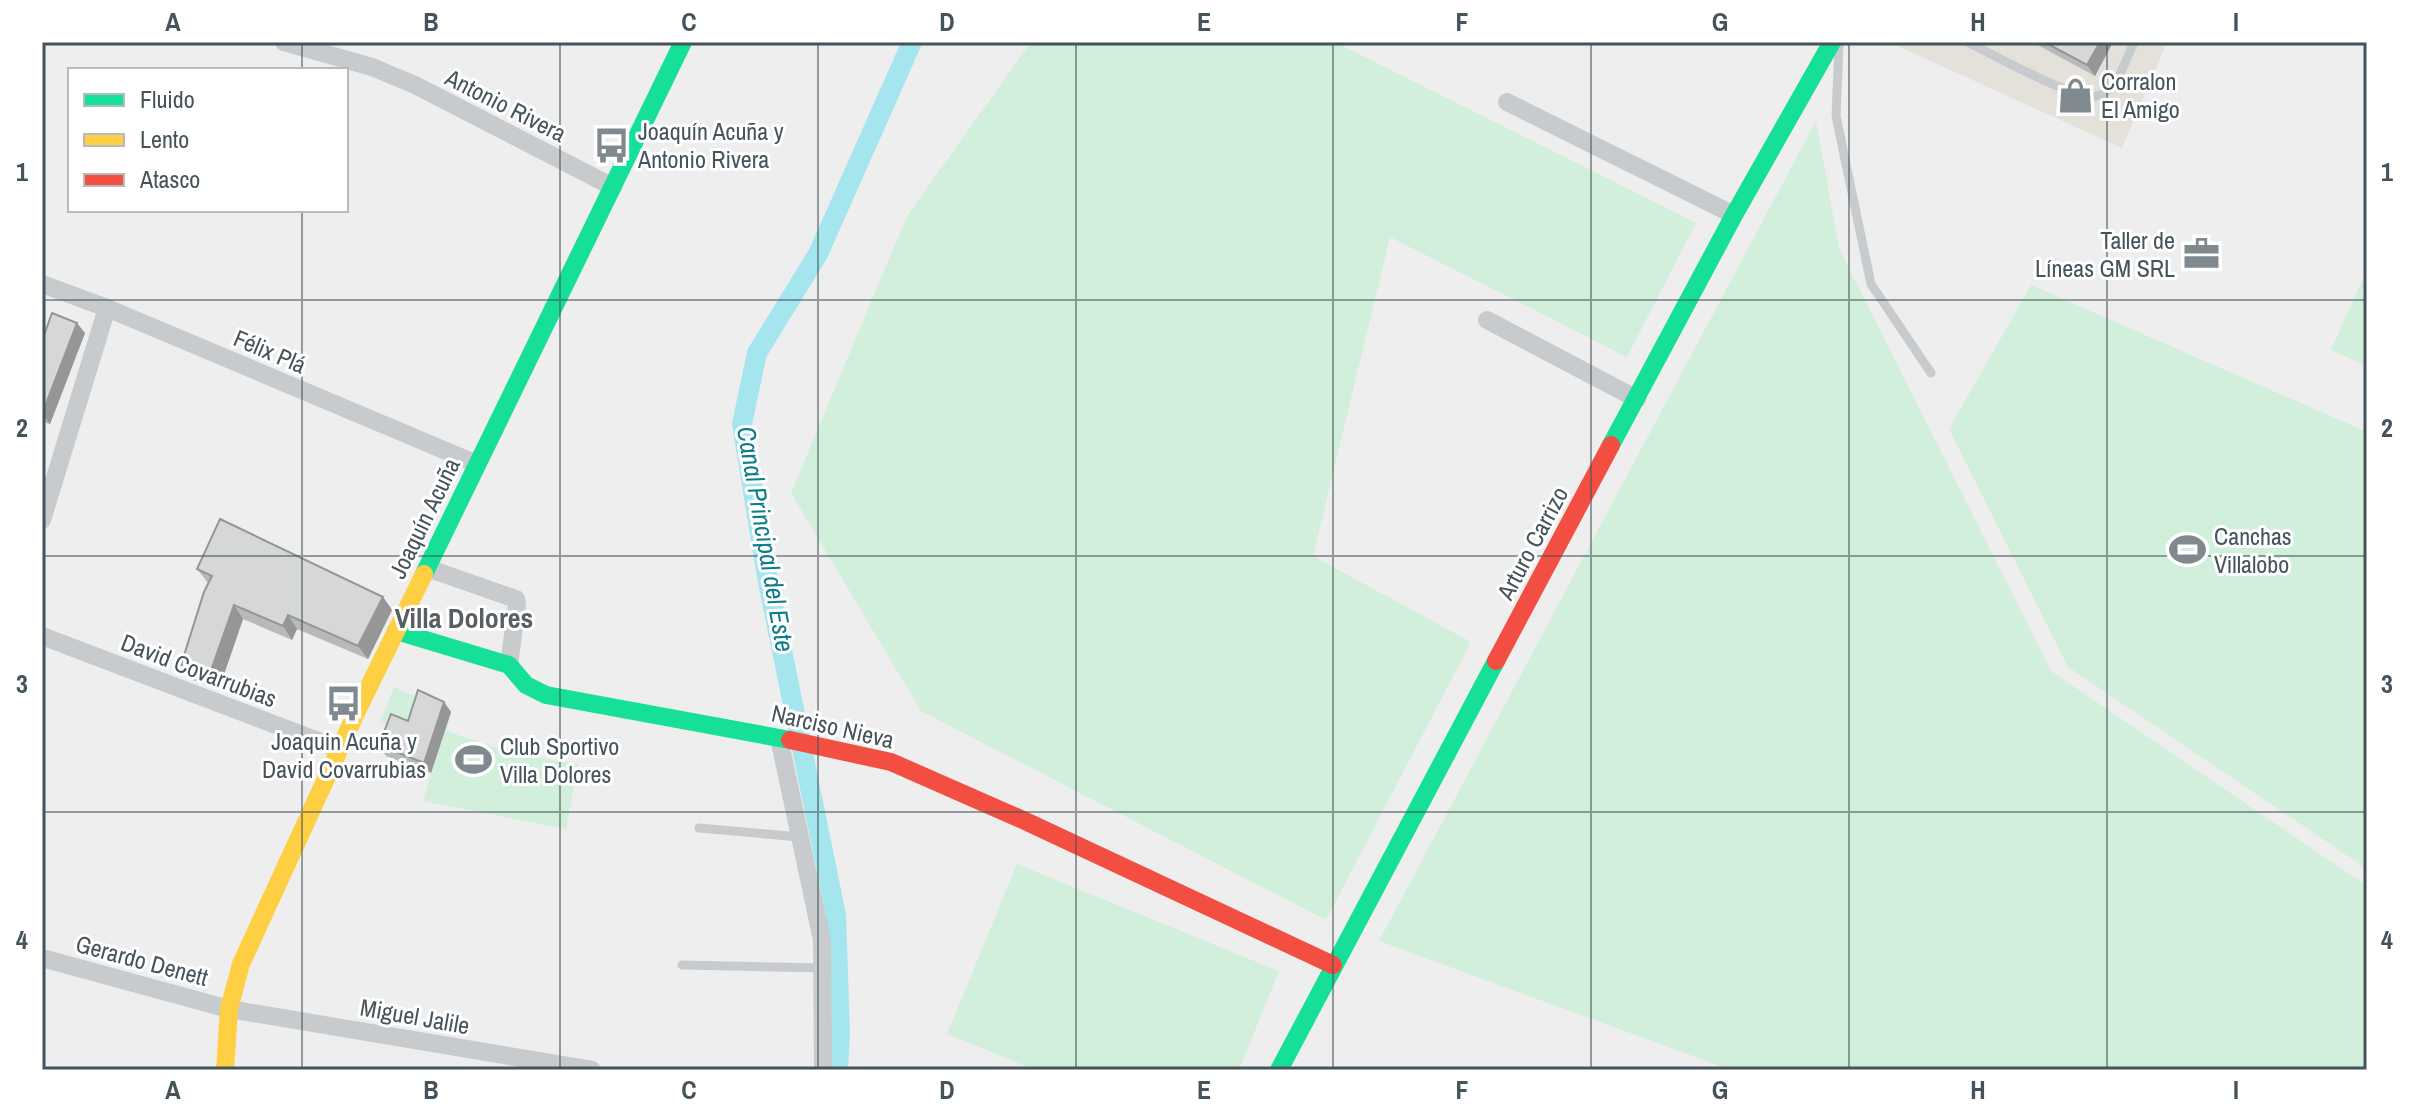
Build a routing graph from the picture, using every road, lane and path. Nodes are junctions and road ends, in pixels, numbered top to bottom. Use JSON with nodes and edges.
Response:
{"nodes":[{"id":1,"x":284,"y":42,"type":"edge"},
{"id":2,"x":683,"y":42,"type":"edge"},
{"id":3,"x":1832,"y":42,"type":"edge"},
{"id":4,"x":1839,"y":42,"type":"edge"},
{"id":5,"x":1967,"y":42,"type":"edge"},
{"id":6,"x":2134,"y":42,"type":"edge"},
{"id":7,"x":313,"y":46,"type":"edge"},
{"id":8,"x":1507,"y":102,"type":"dead end"},
{"id":9,"x":613,"y":187,"type":"junction"},
{"id":10,"x":1734,"y":215,"type":"junction"},
{"id":11,"x":42,"y":284,"type":"edge"},
{"id":12,"x":107,"y":308,"type":"junction"},
{"id":13,"x":1487,"y":320,"type":"dead end"},
{"id":14,"x":1931,"y":373,"type":"dead end"},
{"id":15,"x":1637,"y":399,"type":"junction"},
{"id":16,"x":477,"y":464,"type":"junction"},
{"id":17,"x":42,"y":520,"type":"edge"},
{"id":18,"x":427,"y":568,"type":"junction"},
{"id":19,"x":396,"y":631,"type":"junction"},
{"id":20,"x":42,"y":636,"type":"edge"},
{"id":21,"x":509,"y":665,"type":"junction"},
{"id":22,"x":779,"y":738,"type":"junction"},
{"id":23,"x":339,"y":749,"type":"junction"},
{"id":24,"x":699,"y":828,"type":"dead end"},
{"id":25,"x":800,"y":837,"type":"junction"},
{"id":26,"x":42,"y":958,"type":"edge"},
{"id":27,"x":682,"y":965,"type":"dead end"},
{"id":28,"x":1333,"y":965,"type":"junction"},
{"id":29,"x":824,"y":968,"type":"junction"},
{"id":30,"x":229,"y":1009,"type":"junction"},
{"id":31,"x":225,"y":1070,"type":"edge"},
{"id":32,"x":592,"y":1070,"type":"edge"},
{"id":33,"x":823,"y":1070,"type":"edge"},
{"id":34,"x":1279,"y":1070,"type":"edge"}],
"edges":[{"from":1,"to":7,"type":"street","name":"Antonio Rivera"},
{"from":2,"to":9,"type":"street","name":"Joaquín Acuña"},
{"from":3,"to":10,"type":"street","name":"Arturo Carrizo"},
{"from":4,"to":14,"type":"lane"},
{"from":5,"to":6,"type":"lane"},
{"from":7,"to":9,"type":"street","name":"Antonio Rivera"},
{"from":8,"to":10,"type":"street"},
{"from":9,"to":16,"type":"street","name":"Joaquín Acuña"},
{"from":10,"to":15,"type":"street","name":"Arturo Carrizo"},
{"from":11,"to":12,"type":"street","name":"Félix Plá"},
{"from":12,"to":16,"type":"street","name":"Félix Plá"},
{"from":12,"to":17,"type":"street"},
{"from":13,"to":15,"type":"street"},
{"from":15,"to":28,"type":"street","name":"Arturo Carrizo"},
{"from":16,"to":18,"type":"street","name":"Joaquín Acuña"},
{"from":18,"to":19,"type":"street","name":"Joaquín Acuña"},
{"from":18,"to":21,"type":"street"},
{"from":19,"to":21,"type":"street","name":"Narciso Nieva"},
{"from":19,"to":23,"type":"street","name":"Joaquín Acuña"},
{"from":20,"to":23,"type":"street","name":"David Covarrubias"},
{"from":21,"to":22,"type":"street","name":"Narciso Nieva"},
{"from":22,"to":25,"type":"street"},
{"from":22,"to":28,"type":"street","name":"Narciso Nieva"},
{"from":23,"to":30,"type":"street","name":"Joaquín Acuña"},
{"from":24,"to":25,"type":"lane"},
{"from":25,"to":29,"type":"street"},
{"from":26,"to":30,"type":"street","name":"Gerardo Denett"},
{"from":27,"to":29,"type":"lane"},
{"from":28,"to":34,"type":"street","name":"Arturo Carrizo"},
{"from":29,"to":33,"type":"street"},
{"from":30,"to":31,"type":"street","name":"Joaquín Acuña"},
{"from":30,"to":32,"type":"street","name":"Miguel Jalile"}]}
